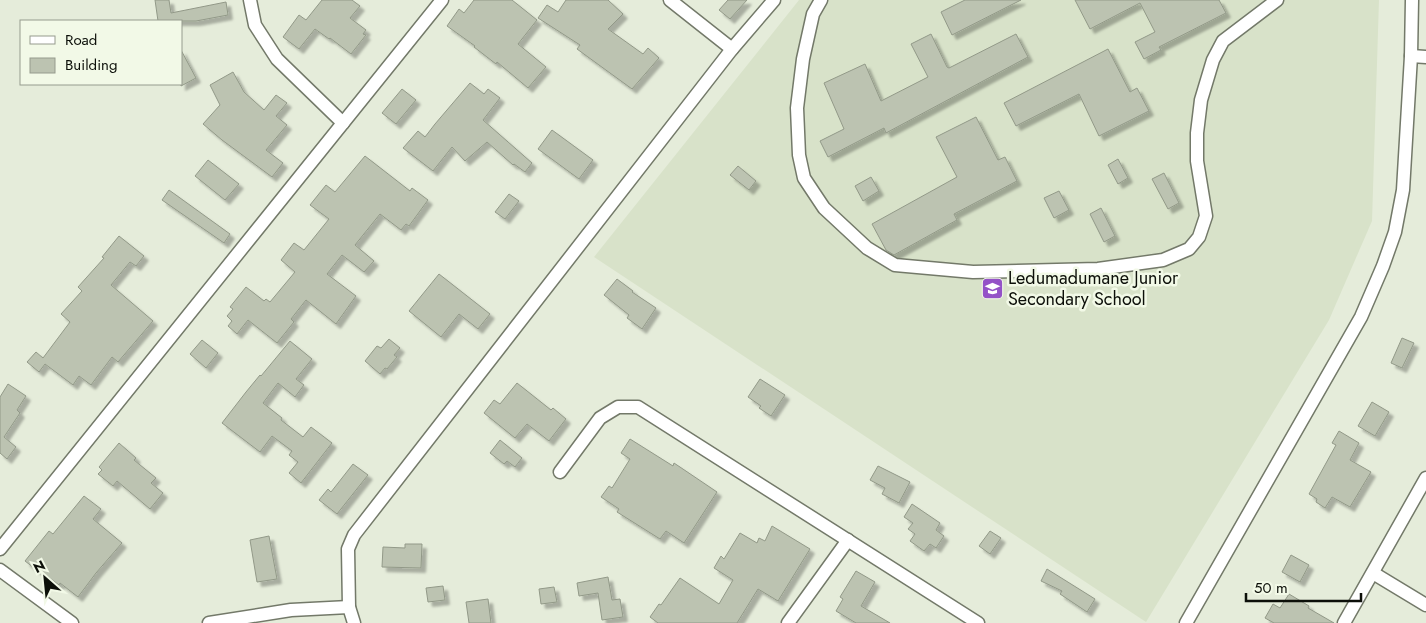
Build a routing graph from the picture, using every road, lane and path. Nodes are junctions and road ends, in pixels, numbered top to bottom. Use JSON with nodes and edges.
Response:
{"nodes":[{"id":1,"x":250,"y":0,"type":"edge"},
{"id":2,"x":442,"y":0,"type":"edge"},
{"id":3,"x":670,"y":0,"type":"edge"},
{"id":4,"x":774,"y":0,"type":"edge"},
{"id":5,"x":821,"y":0,"type":"edge"},
{"id":6,"x":1278,"y":0,"type":"edge"},
{"id":7,"x":1412,"y":0,"type":"edge"},
{"id":8,"x":732,"y":49,"type":"junction"},
{"id":9,"x":1411,"y":56,"type":"junction"},
{"id":10,"x":1426,"y":57,"type":"edge"},
{"id":11,"x":344,"y":123,"type":"junction"},
{"id":12,"x":560,"y":472,"type":"dead end"},
{"id":13,"x":1426,"y":478,"type":"edge"},
{"id":14,"x":848,"y":540,"type":"junction"},
{"id":15,"x":0,"y":550,"type":"edge"},
{"id":16,"x":0,"y":570,"type":"edge"},
{"id":17,"x":1373,"y":573,"type":"junction"},
{"id":18,"x":1426,"y":606,"type":"edge"},
{"id":19,"x":349,"y":607,"type":"junction"},
{"id":20,"x":260,"y":619,"type":"edge"},
{"id":21,"x":72,"y":623,"type":"edge"},
{"id":22,"x":209,"y":623,"type":"edge"},
{"id":23,"x":354,"y":623,"type":"edge"},
{"id":24,"x":788,"y":623,"type":"edge"},
{"id":25,"x":978,"y":623,"type":"edge"},
{"id":26,"x":1186,"y":623,"type":"edge"},
{"id":27,"x":1344,"y":623,"type":"edge"}],
"edges":[{"from":1,"to":11,"type":"street"},
{"from":2,"to":11,"type":"street"},
{"from":3,"to":8,"type":"street"},
{"from":4,"to":8,"type":"street"},
{"from":5,"to":6,"type":"street"},
{"from":7,"to":9,"type":"street"},
{"from":8,"to":19,"type":"street"},
{"from":9,"to":10,"type":"street"},
{"from":9,"to":26,"type":"street"},
{"from":11,"to":15,"type":"street"},
{"from":12,"to":14,"type":"street"},
{"from":13,"to":17,"type":"street"},
{"from":14,"to":24,"type":"street"},
{"from":14,"to":25,"type":"street"},
{"from":16,"to":21,"type":"street"},
{"from":17,"to":18,"type":"street"},
{"from":17,"to":27,"type":"street"},
{"from":19,"to":20,"type":"street"},
{"from":19,"to":23,"type":"street"},
{"from":20,"to":22,"type":"street"}]}
